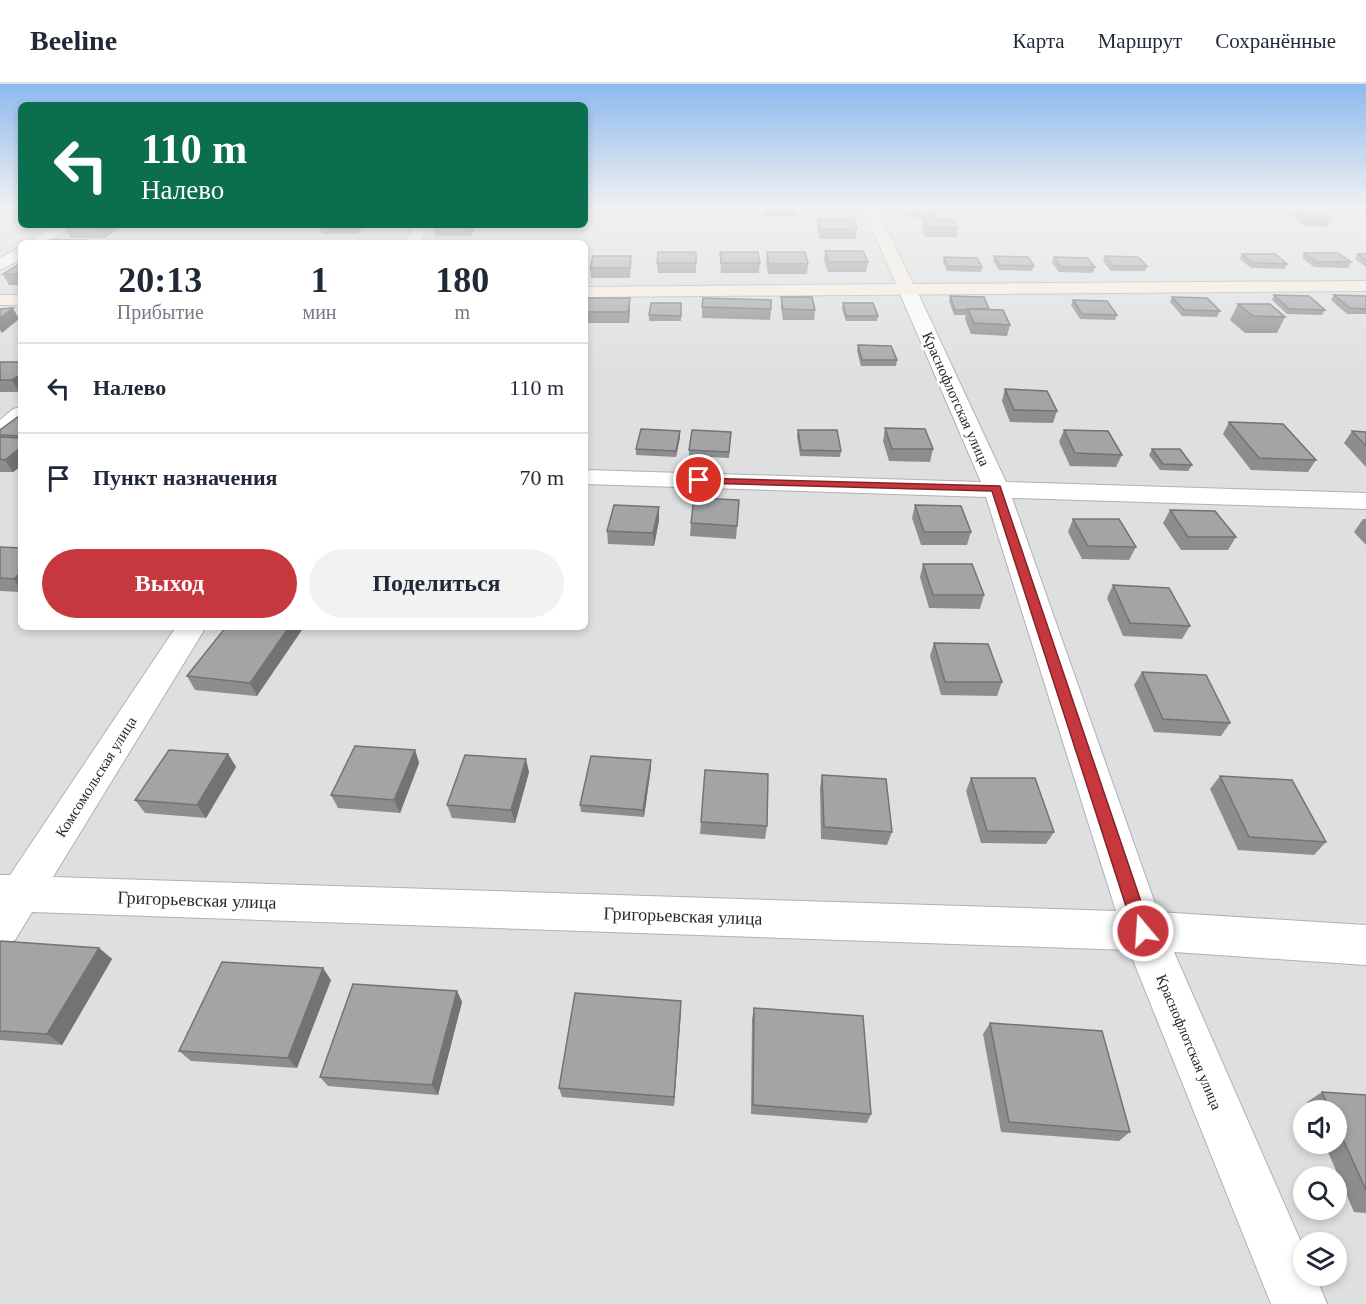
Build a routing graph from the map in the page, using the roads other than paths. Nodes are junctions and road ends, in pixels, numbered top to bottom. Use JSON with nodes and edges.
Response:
{"nodes":[{"id":1,"x":895,"y":263,"type":"edge"},
{"id":2,"x":1366,"y":286,"type":"edge"},
{"id":3,"x":907,"y":289,"type":"junction"},
{"id":4,"x":588,"y":292,"type":"edge"},
{"id":5,"x":0,"y":300,"type":"edge"},
{"id":6,"x":18,"y":300,"type":"edge"},
{"id":7,"x":18,"y":417,"type":"edge"},
{"id":8,"x":0,"y":432,"type":"edge"},
{"id":9,"x":588,"y":477,"type":"edge"},
{"id":10,"x":996,"y":488,"type":"junction"},
{"id":11,"x":1366,"y":501,"type":"edge"},
{"id":12,"x":189,"y":630,"type":"edge"},
{"id":13,"x":7,"y":904,"type":"edge"},
{"id":14,"x":1143,"y":931,"type":"junction"},
{"id":15,"x":1366,"y":945,"type":"edge"},
{"id":16,"x":1299,"y":1304,"type":"edge"}],
"edges":[{"from":1,"to":3,"type":"main road","name":"Краснофлотская улица"},
{"from":2,"to":3,"type":"main road"},
{"from":3,"to":4,"type":"main road"},
{"from":3,"to":10,"type":"street","name":"Краснофлотская улица"},
{"from":5,"to":6,"type":"main road"},
{"from":7,"to":8,"type":"street"},
{"from":9,"to":10,"type":"street"},
{"from":10,"to":11,"type":"street"},
{"from":10,"to":14,"type":"street","name":"Краснофлотская улица"},
{"from":12,"to":13,"type":"street","name":"Комсомольская улица"},
{"from":13,"to":14,"type":"street","name":"Григорьевская улица"},
{"from":14,"to":15,"type":"street","name":"Григорьевская улица"},
{"from":14,"to":16,"type":"street","name":"Краснофлотская улица"}]}
